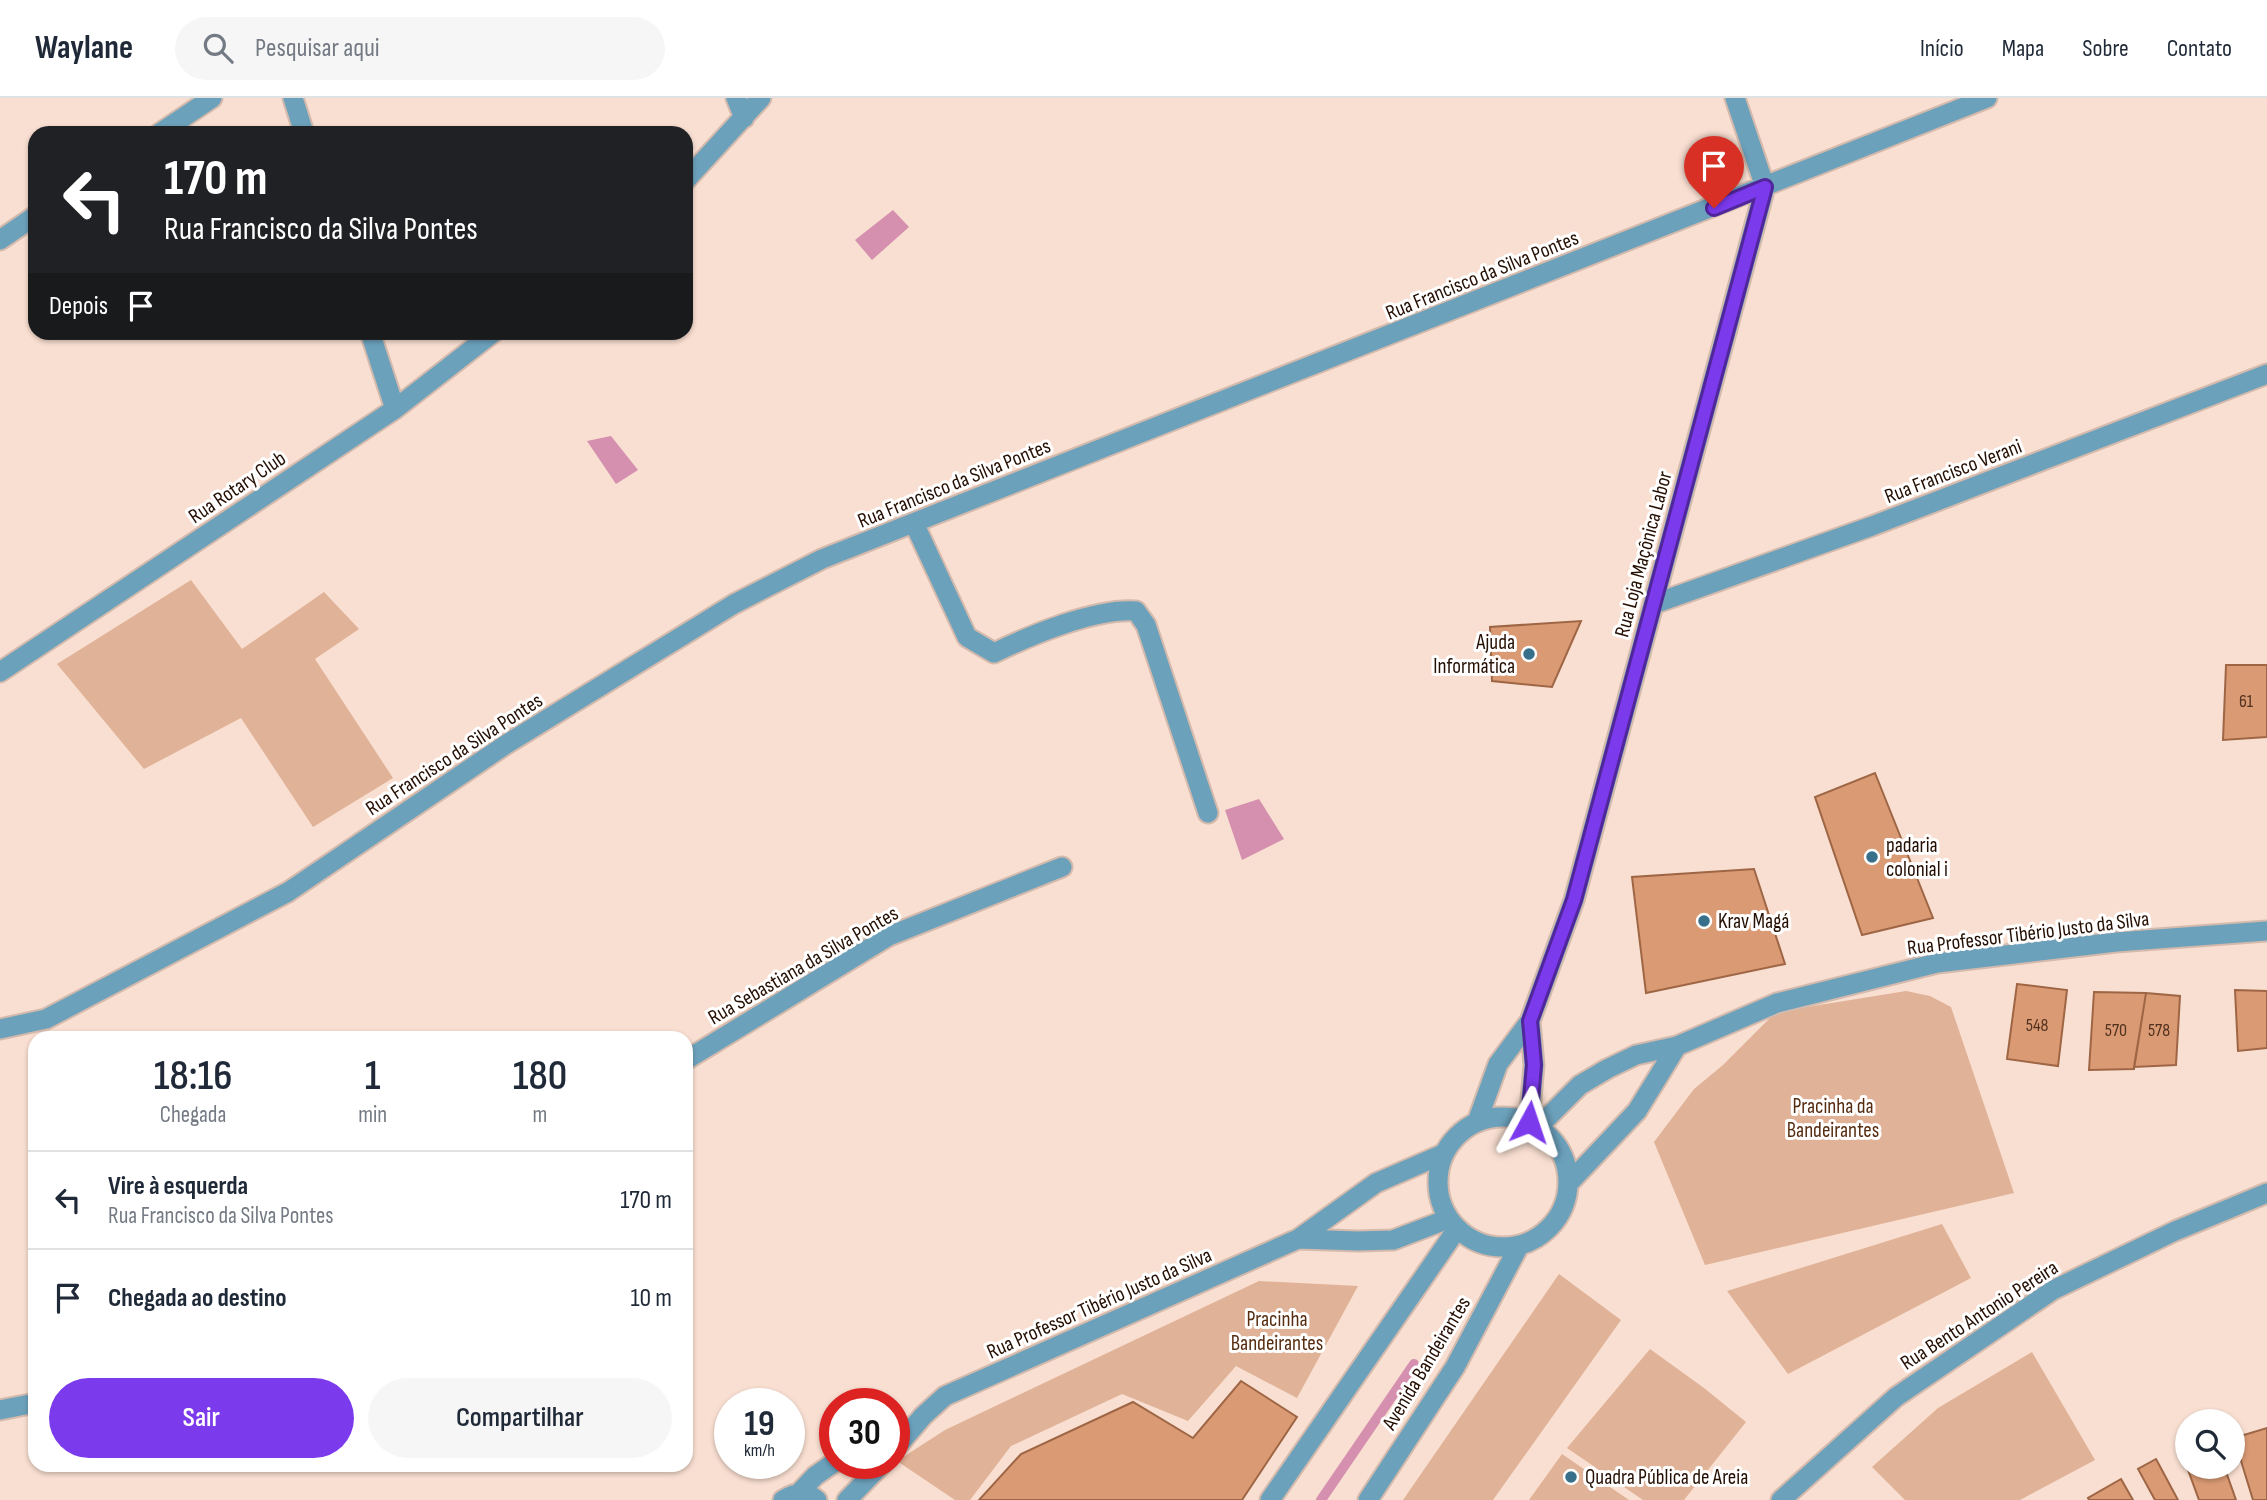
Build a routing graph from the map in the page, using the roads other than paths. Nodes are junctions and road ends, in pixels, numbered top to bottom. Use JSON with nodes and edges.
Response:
{"nodes":[{"id":1,"x":212,"y":98,"type":"edge"},
{"id":2,"x":293,"y":98,"type":"edge"},
{"id":3,"x":736,"y":98,"type":"edge"},
{"id":4,"x":761,"y":98,"type":"edge"},
{"id":5,"x":1735,"y":98,"type":"edge"},
{"id":6,"x":1987,"y":98,"type":"edge"},
{"id":7,"x":744,"y":118,"type":"junction"},
{"id":8,"x":170,"y":126,"type":"edge"},
{"id":9,"x":302,"y":126,"type":"edge"},
{"id":10,"x":693,"y":173,"type":"edge"},
{"id":11,"x":1765,"y":187,"type":"junction"},
{"id":12,"x":28,"y":221,"type":"edge"},
{"id":13,"x":0,"y":240,"type":"edge"},
{"id":14,"x":373,"y":340,"type":"edge"},
{"id":15,"x":484,"y":340,"type":"edge"},
{"id":16,"x":2267,"y":374,"type":"edge"},
{"id":17,"x":395,"y":409,"type":"junction"},
{"id":18,"x":914,"y":523,"type":"junction"},
{"id":19,"x":1654,"y":604,"type":"junction"},
{"id":20,"x":0,"y":672,"type":"edge"},
{"id":21,"x":1208,"y":813,"type":"dead end"},
{"id":22,"x":1062,"y":867,"type":"dead end"},
{"id":23,"x":2267,"y":931,"type":"edge"},
{"id":24,"x":1530,"y":1021,"type":"junction"},
{"id":25,"x":0,"y":1028,"type":"edge"},
{"id":26,"x":1677,"y":1046,"type":"junction"},
{"id":27,"x":693,"y":1056,"type":"edge"},
{"id":28,"x":1477,"y":1122,"type":"junction"},
{"id":29,"x":1533,"y":1124,"type":"junction"},
{"id":30,"x":1443,"y":1154,"type":"junction"},
{"id":31,"x":1569,"y":1183,"type":"junction"},
{"id":32,"x":2267,"y":1193,"type":"edge"},
{"id":33,"x":1452,"y":1224,"type":"junction"},
{"id":34,"x":1298,"y":1239,"type":"junction"},
{"id":35,"x":1519,"y":1246,"type":"junction"},
{"id":36,"x":28,"y":1404,"type":"edge"},
{"id":37,"x":0,"y":1410,"type":"edge"},
{"id":38,"x":923,"y":1416,"type":"junction"},
{"id":39,"x":910,"y":1423,"type":"edge"},
{"id":40,"x":910,"y":1431,"type":"edge"},
{"id":41,"x":819,"y":1473,"type":"edge"},
{"id":42,"x":867,"y":1479,"type":"edge"},
{"id":43,"x":800,"y":1497,"type":"edge"},
{"id":44,"x":847,"y":1500,"type":"edge"},
{"id":45,"x":1270,"y":1500,"type":"edge"},
{"id":46,"x":1368,"y":1500,"type":"edge"},
{"id":47,"x":1781,"y":1500,"type":"edge"}],
"edges":[{"from":1,"to":8,"type":"street"},
{"from":2,"to":9,"type":"street"},
{"from":3,"to":7,"type":"street"},
{"from":4,"to":7,"type":"street"},
{"from":5,"to":11,"type":"street"},
{"from":6,"to":11,"type":"street","name":"Rua Francisco da Silva Pontes"},
{"from":7,"to":10,"type":"street"},
{"from":11,"to":18,"type":"street","name":"Rua Francisco da Silva Pontes"},
{"from":11,"to":19,"type":"street","name":"Rua Loja Maçônica Labor"},
{"from":12,"to":13,"type":"street"},
{"from":14,"to":17,"type":"street"},
{"from":15,"to":17,"type":"street","name":"Rua Rotary Club"},
{"from":16,"to":19,"type":"street","name":"Rua Francisco Verani"},
{"from":17,"to":20,"type":"street","name":"Rua Rotary Club"},
{"from":18,"to":21,"type":"street"},
{"from":18,"to":25,"type":"street","name":"Rua Francisco da Silva Pontes"},
{"from":19,"to":24,"type":"street","name":"Rua Loja Maçônica Labor"},
{"from":22,"to":27,"type":"street","name":"Rua Sebastiana da Silva Pontes"},
{"from":23,"to":26,"type":"street","name":"Rua Professor Tibério Justo da Silva"},
{"from":24,"to":28,"type":"street","name":"Rua Loja Maçônica Labor"},
{"from":24,"to":29,"type":"street","name":"Rua Loja Maçônica Labor"},
{"from":26,"to":29,"type":"street","name":"Rua Professor Tibério Justo da Silva"},
{"from":26,"to":31,"type":"street"},
{"from":28,"to":29,"type":"street"},
{"from":28,"to":30,"type":"street"},
{"from":29,"to":31,"type":"street"},
{"from":30,"to":33,"type":"street"},
{"from":30,"to":34,"type":"street"},
{"from":31,"to":35,"type":"street"},
{"from":32,"to":47,"type":"street","name":"Rua Bento Antonio Pereira"},
{"from":33,"to":34,"type":"street"},
{"from":33,"to":35,"type":"street"},
{"from":33,"to":45,"type":"street"},
{"from":34,"to":38,"type":"street","name":"Rua Professor Tibério Justo da Silva"},
{"from":35,"to":46,"type":"street","name":"Avenida Bandeirantes"},
{"from":36,"to":37,"type":"street"},
{"from":38,"to":39,"type":"street","name":"Rua Professor Tibério Justo da Silva"},
{"from":38,"to":40,"type":"street","name":"Rua Professor Tibério Justo da Silva"},
{"from":41,"to":43,"type":"street"},
{"from":42,"to":44,"type":"street"}]}
